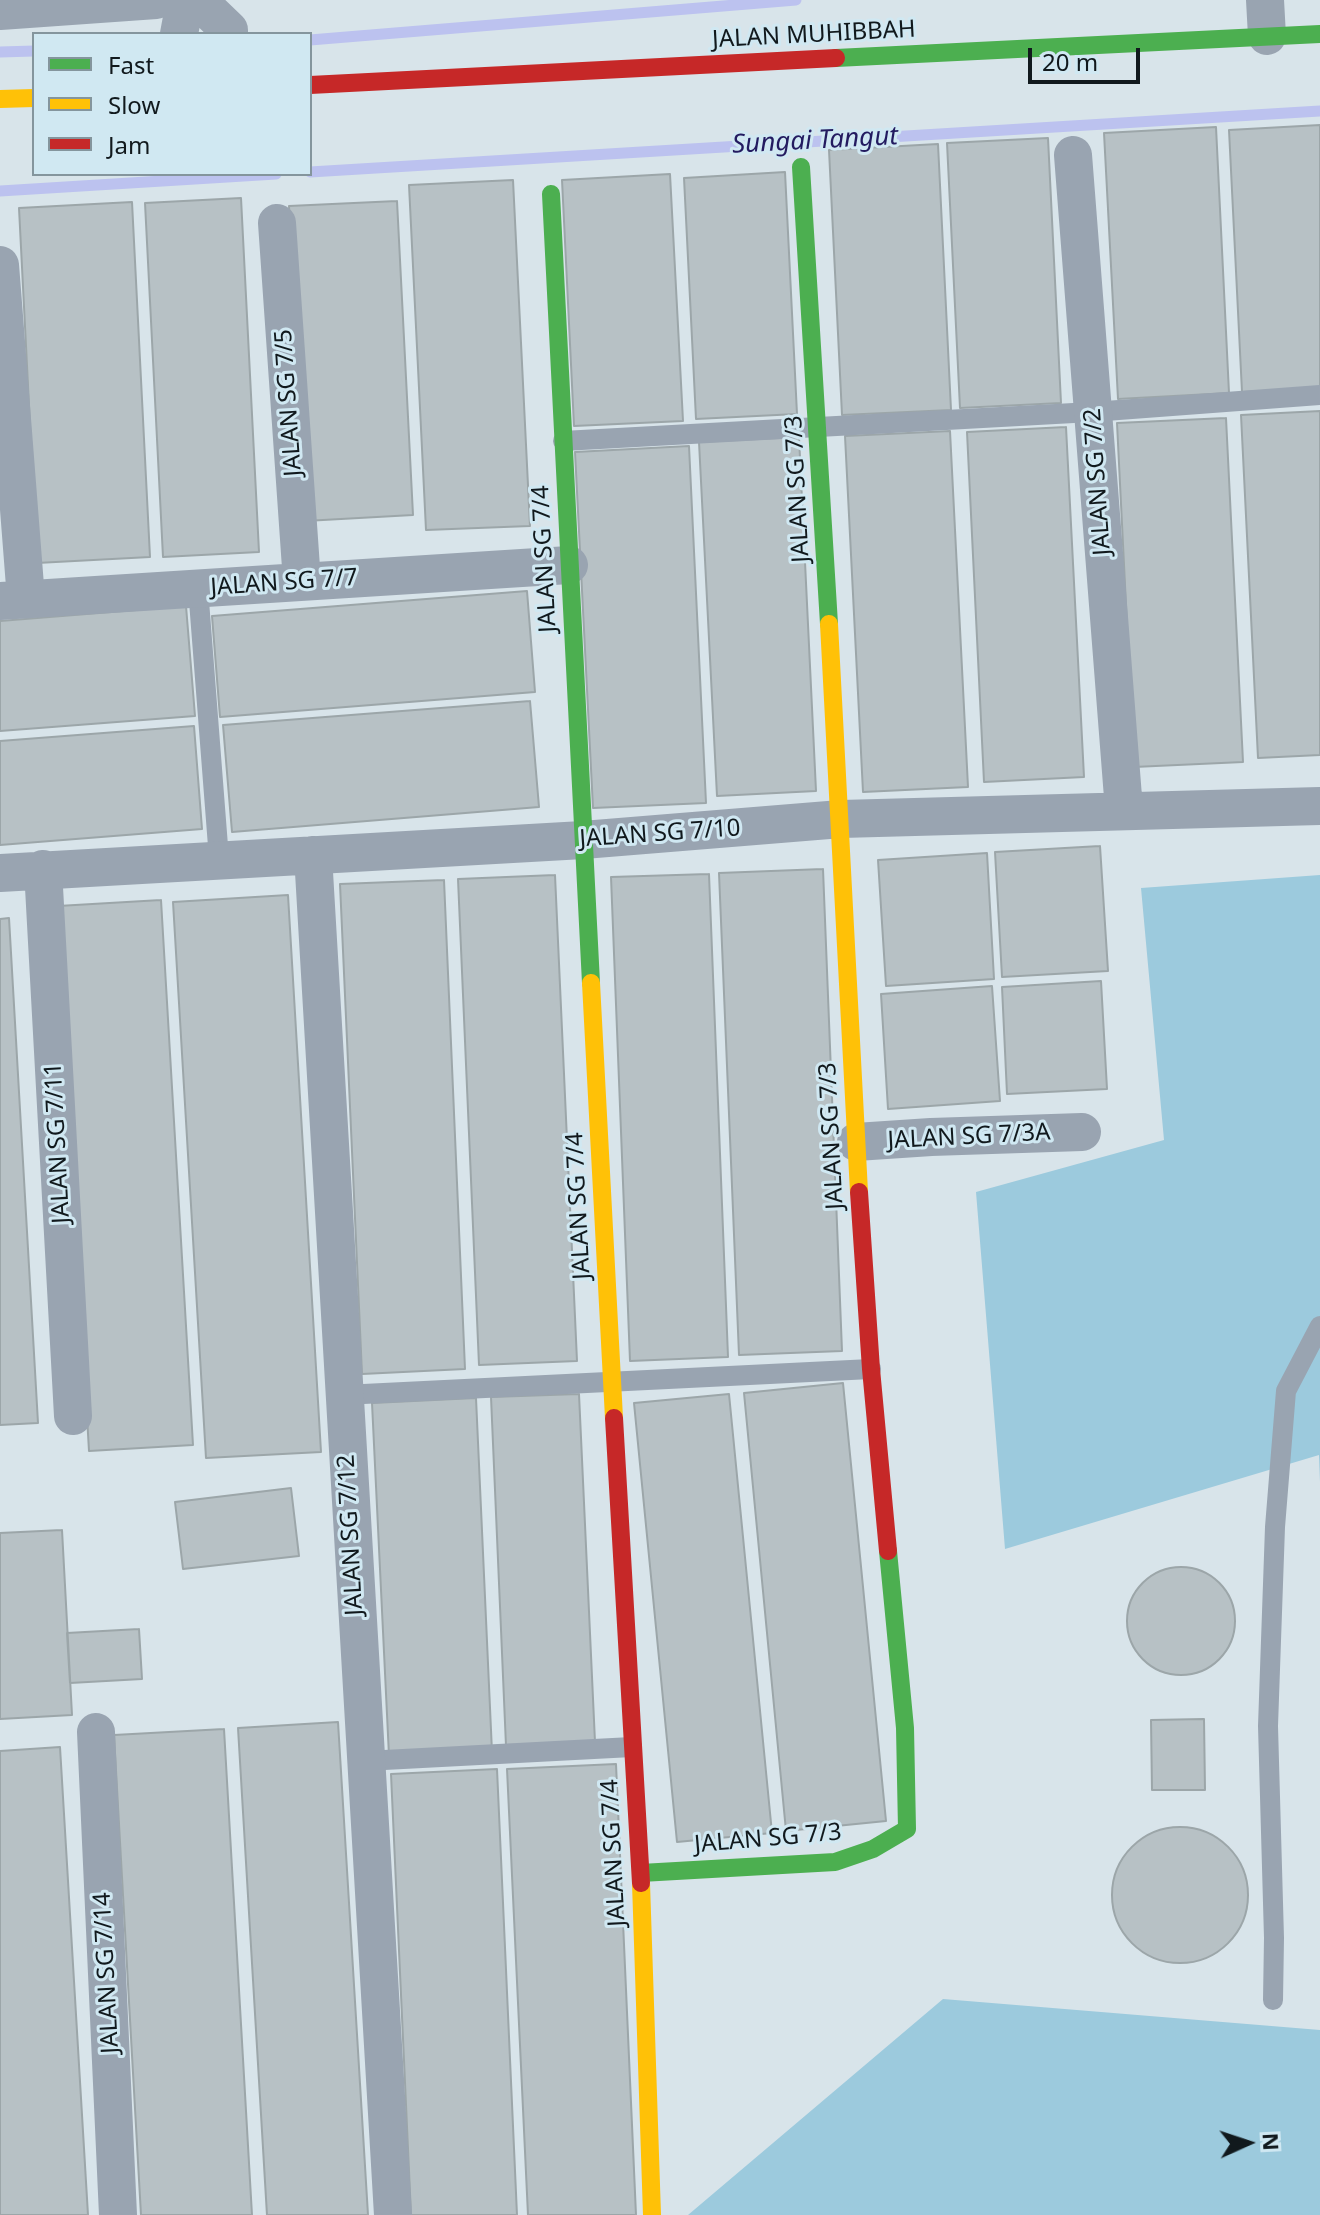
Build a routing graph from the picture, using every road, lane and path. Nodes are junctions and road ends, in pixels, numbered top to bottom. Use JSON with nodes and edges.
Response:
{"nodes":[{"id":1,"x":156,"y":0,"type":"edge"},
{"id":2,"x":196,"y":0,"type":"edge"},
{"id":3,"x":0,"y":11,"type":"edge"},
{"id":4,"x":1266,"y":18,"type":"edge"},
{"id":5,"x":179,"y":32,"type":"edge"},
{"id":6,"x":229,"y":32,"type":"edge"},
{"id":7,"x":1320,"y":34,"type":"edge"},
{"id":8,"x":312,"y":85,"type":"edge"},
{"id":9,"x":32,"y":98,"type":"edge"},
{"id":10,"x":0,"y":99,"type":"edge"},
{"id":11,"x":1073,"y":155,"type":"dead end"},
{"id":12,"x":801,"y":167,"type":"dead end"},
{"id":13,"x":551,"y":194,"type":"dead end"},
{"id":14,"x":277,"y":223,"type":"dead end"},
{"id":15,"x":0,"y":265,"type":"edge"},
{"id":16,"x":1320,"y":395,"type":"edge"},
{"id":17,"x":1092,"y":412,"type":"junction"},
{"id":18,"x":818,"y":427,"type":"junction"},
{"id":19,"x":563,"y":441,"type":"junction"},
{"id":20,"x":569,"y":565,"type":"junction"},
{"id":21,"x":302,"y":582,"type":"junction"},
{"id":22,"x":198,"y":588,"type":"junction"},
{"id":23,"x":13,"y":600,"type":"edge"},
{"id":24,"x":1320,"y":806,"type":"edge"},
{"id":25,"x":1124,"y":810,"type":"junction"},
{"id":26,"x":841,"y":819,"type":"junction"},
{"id":27,"x":583,"y":840,"type":"junction"},
{"id":28,"x":313,"y":855,"type":"junction"},
{"id":29,"x":219,"y":859,"type":"junction"},
{"id":30,"x":43,"y":869,"type":"junction"},
{"id":31,"x":0,"y":873,"type":"edge"},
{"id":32,"x":1082,"y":1132,"type":"dead end"},
{"id":33,"x":856,"y":1142,"type":"junction"},
{"id":34,"x":1320,"y":1326,"type":"edge"},
{"id":35,"x":871,"y":1369,"type":"junction"},
{"id":36,"x":613,"y":1383,"type":"junction"},
{"id":37,"x":343,"y":1395,"type":"junction"},
{"id":38,"x":73,"y":1416,"type":"dead end"},
{"id":39,"x":96,"y":1732,"type":"dead end"},
{"id":40,"x":632,"y":1747,"type":"junction"},
{"id":41,"x":365,"y":1761,"type":"junction"},
{"id":42,"x":641,"y":1873,"type":"junction"},
{"id":43,"x":1273,"y":2000,"type":"dead end"},
{"id":44,"x":118,"y":2215,"type":"edge"},
{"id":45,"x":393,"y":2215,"type":"edge"},
{"id":46,"x":652,"y":2215,"type":"edge"}],
"edges":[{"from":1,"to":3,"type":"street"},
{"from":2,"to":5,"type":"street"},
{"from":2,"to":6,"type":"street"},
{"from":4,"to":7,"type":"street","name":"JALAN MUHIBBAH"},
{"from":4,"to":8,"type":"street","name":"JALAN MUHIBBAH"},
{"from":9,"to":10,"type":"street"},
{"from":11,"to":17,"type":"street","name":"JALAN SG 7/2"},
{"from":12,"to":18,"type":"street","name":"JALAN SG 7/3"},
{"from":13,"to":19,"type":"street","name":"JALAN SG 7/4"},
{"from":14,"to":21,"type":"street","name":"JALAN SG 7/5"},
{"from":15,"to":23,"type":"street"},
{"from":16,"to":17,"type":"lane"},
{"from":17,"to":18,"type":"lane"},
{"from":17,"to":25,"type":"street","name":"JALAN SG 7/2"},
{"from":18,"to":19,"type":"lane"},
{"from":18,"to":26,"type":"street","name":"JALAN SG 7/3"},
{"from":19,"to":20,"type":"street","name":"JALAN SG 7/4"},
{"from":20,"to":21,"type":"street","name":"JALAN SG 7/7"},
{"from":20,"to":27,"type":"street","name":"JALAN SG 7/4"},
{"from":21,"to":22,"type":"street","name":"JALAN SG 7/7"},
{"from":22,"to":23,"type":"street","name":"JALAN SG 7/7"},
{"from":22,"to":29,"type":"lane"},
{"from":24,"to":25,"type":"street","name":"JALAN SG 7/10"},
{"from":25,"to":26,"type":"street","name":"JALAN SG 7/10"},
{"from":26,"to":27,"type":"street","name":"JALAN SG 7/10"},
{"from":26,"to":33,"type":"street","name":"JALAN SG 7/3"},
{"from":27,"to":28,"type":"street","name":"JALAN SG 7/10"},
{"from":27,"to":36,"type":"street","name":"JALAN SG 7/4"},
{"from":28,"to":29,"type":"street","name":"JALAN SG 7/10"},
{"from":28,"to":37,"type":"street","name":"JALAN SG 7/12"},
{"from":29,"to":30,"type":"street","name":"JALAN SG 7/10"},
{"from":30,"to":31,"type":"street","name":"JALAN SG 7/10"},
{"from":30,"to":38,"type":"street","name":"JALAN SG 7/11"},
{"from":32,"to":33,"type":"street","name":"JALAN SG 7/3A"},
{"from":33,"to":35,"type":"street","name":"JALAN SG 7/3"},
{"from":34,"to":43,"type":"lane"},
{"from":35,"to":36,"type":"lane"},
{"from":35,"to":42,"type":"street","name":"JALAN SG 7/3"},
{"from":36,"to":37,"type":"lane"},
{"from":36,"to":40,"type":"street","name":"JALAN SG 7/4"},
{"from":37,"to":41,"type":"street","name":"JALAN SG 7/12"},
{"from":39,"to":44,"type":"street","name":"JALAN SG 7/14"},
{"from":40,"to":41,"type":"lane"},
{"from":40,"to":42,"type":"street","name":"JALAN SG 7/4"},
{"from":41,"to":45,"type":"street","name":"JALAN SG 7/12"},
{"from":42,"to":46,"type":"street","name":"JALAN SG 7/4"}]}
